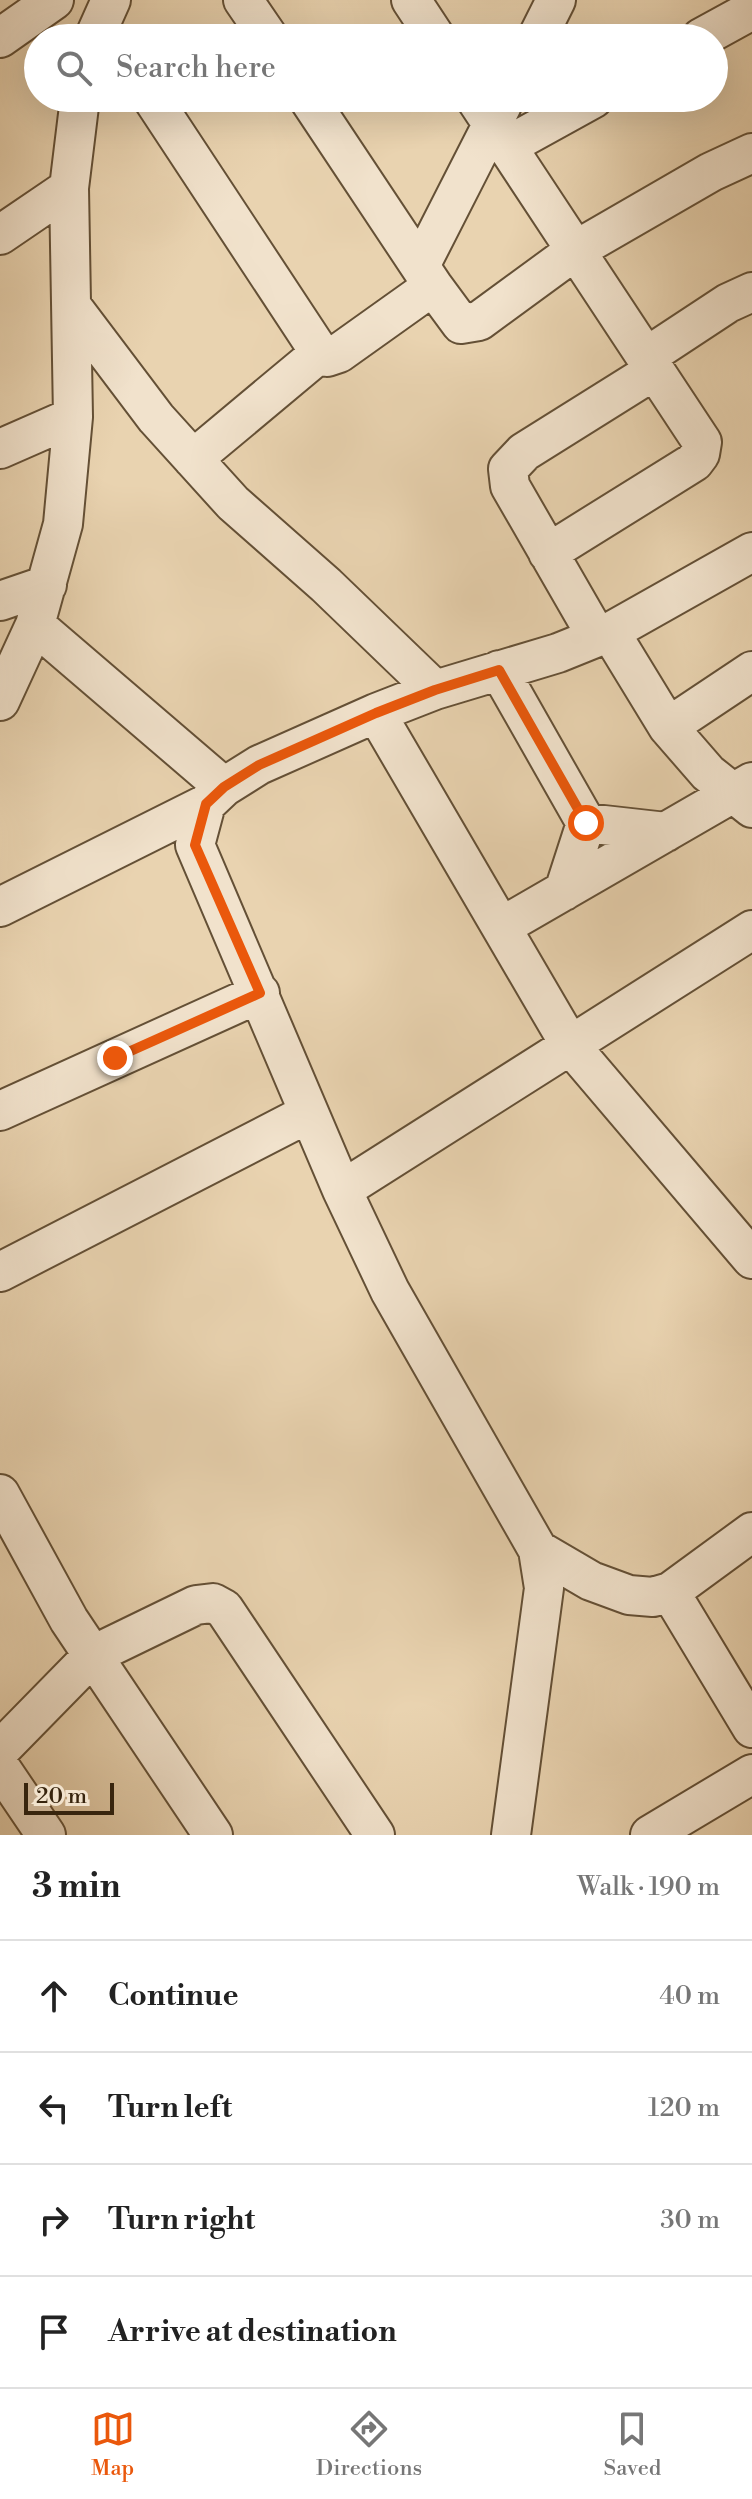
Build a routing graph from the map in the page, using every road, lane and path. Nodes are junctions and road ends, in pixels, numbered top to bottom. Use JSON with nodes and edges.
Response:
{"nodes":[{"id":1,"x":54,"y":0,"type":"edge"},
{"id":2,"x":243,"y":0,"type":"edge"},
{"id":3,"x":411,"y":0,"type":"edge"},
{"id":4,"x":556,"y":0,"type":"edge"},
{"id":5,"x":752,"y":10,"type":"edge"},
{"id":6,"x":259,"y":24,"type":"edge"},
{"id":7,"x":427,"y":24,"type":"edge"},
{"id":8,"x":544,"y":24,"type":"edge"},
{"id":9,"x":726,"y":24,"type":"edge"},
{"id":10,"x":0,"y":38,"type":"edge"},
{"id":11,"x":78,"y":112,"type":"edge"},
{"id":12,"x":161,"y":112,"type":"edge"},
{"id":13,"x":317,"y":112,"type":"edge"},
{"id":14,"x":517,"y":112,"type":"edge"},
{"id":15,"x":495,"y":116,"type":"edge"},
{"id":16,"x":752,"y":153,"type":"edge"},
{"id":17,"x":69,"y":188,"type":"junction"},
{"id":18,"x":0,"y":235,"type":"edge"},
{"id":19,"x":576,"y":250,"type":"junction"},
{"id":20,"x":426,"y":276,"type":"junction"},
{"id":21,"x":752,"y":292,"type":"edge"},
{"id":22,"x":73,"y":308,"type":"junction"},
{"id":23,"x":320,"y":353,"type":"junction"},
{"id":24,"x":651,"y":364,"type":"junction"},
{"id":25,"x":73,"y":417,"type":"junction"},
{"id":26,"x":0,"y":449,"type":"edge"},
{"id":27,"x":193,"y":459,"type":"junction"},
{"id":28,"x":752,"y":552,"type":"edge"},
{"id":29,"x":548,"y":553,"type":"junction"},
{"id":30,"x":47,"y":585,"type":"junction"},
{"id":31,"x":0,"y":601,"type":"edge"},
{"id":32,"x":35,"y":625,"type":"junction"},
{"id":33,"x":604,"y":634,"type":"junction"},
{"id":34,"x":499,"y":670,"type":"junction"},
{"id":35,"x":752,"y":671,"type":"edge"},
{"id":36,"x":435,"y":690,"type":"junction"},
{"id":37,"x":0,"y":701,"type":"edge"},
{"id":38,"x":376,"y":713,"type":"junction"},
{"id":39,"x":668,"y":727,"type":"junction"},
{"id":40,"x":746,"y":794,"type":"edge"},
{"id":41,"x":215,"y":796,"type":"junction"},
{"id":42,"x":586,"y":823,"type":"junction"},
{"id":43,"x":666,"y":832,"type":"junction"},
{"id":44,"x":564,"y":891,"type":"junction"},
{"id":45,"x":0,"y":907,"type":"edge"},
{"id":46,"x":501,"y":927,"type":"junction"},
{"id":47,"x":752,"y":930,"type":"edge"},
{"id":48,"x":260,"y":993,"type":"junction"},
{"id":49,"x":570,"y":1045,"type":"junction"},
{"id":50,"x":0,"y":1111,"type":"edge"},
{"id":51,"x":309,"y":1113,"type":"junction"},
{"id":52,"x":342,"y":1190,"type":"junction"},
{"id":53,"x":752,"y":1259,"type":"edge"},
{"id":54,"x":0,"y":1272,"type":"edge"},
{"id":55,"x":0,"y":1494,"type":"edge"},
{"id":56,"x":752,"y":1532,"type":"edge"},
{"id":57,"x":538,"y":1550,"type":"junction"},
{"id":58,"x":670,"y":1592,"type":"junction"},
{"id":59,"x":93,"y":1655,"type":"junction"},
{"id":60,"x":752,"y":1728,"type":"edge"},
{"id":61,"x":0,"y":1750,"type":"edge"},
{"id":62,"x":0,"y":1767,"type":"edge"},
{"id":63,"x":752,"y":1774,"type":"edge"},
{"id":64,"x":46,"y":1835,"type":"edge"},
{"id":65,"x":213,"y":1835,"type":"edge"},
{"id":66,"x":375,"y":1835,"type":"edge"},
{"id":67,"x":511,"y":1835,"type":"edge"},
{"id":68,"x":650,"y":1835,"type":"edge"}],
"edges":[{"from":1,"to":10,"type":"street"},
{"from":2,"to":6,"type":"street"},
{"from":3,"to":7,"type":"street"},
{"from":4,"to":8,"type":"street"},
{"from":5,"to":9,"type":"street"},
{"from":11,"to":17,"type":"street"},
{"from":12,"to":23,"type":"street"},
{"from":13,"to":20,"type":"street"},
{"from":14,"to":15,"type":"street"},
{"from":15,"to":19,"type":"street"},
{"from":15,"to":20,"type":"street"},
{"from":16,"to":19,"type":"street"},
{"from":17,"to":18,"type":"street"},
{"from":17,"to":22,"type":"street"},
{"from":19,"to":20,"type":"street"},
{"from":19,"to":24,"type":"street"},
{"from":20,"to":23,"type":"street"},
{"from":21,"to":24,"type":"street"},
{"from":22,"to":25,"type":"street"},
{"from":22,"to":27,"type":"street"},
{"from":23,"to":27,"type":"street"},
{"from":24,"to":29,"type":"street"},
{"from":24,"to":29,"type":"street"},
{"from":25,"to":26,"type":"street"},
{"from":25,"to":30,"type":"street"},
{"from":27,"to":36,"type":"street"},
{"from":28,"to":33,"type":"street"},
{"from":29,"to":33,"type":"street"},
{"from":30,"to":31,"type":"street"},
{"from":30,"to":32,"type":"street"},
{"from":32,"to":37,"type":"street"},
{"from":32,"to":41,"type":"street"},
{"from":33,"to":34,"type":"street"},
{"from":33,"to":39,"type":"street"},
{"from":34,"to":36,"type":"street"},
{"from":34,"to":42,"type":"street"},
{"from":35,"to":39,"type":"street"},
{"from":36,"to":38,"type":"street"},
{"from":38,"to":41,"type":"street"},
{"from":38,"to":46,"type":"street"},
{"from":39,"to":40,"type":"street"},
{"from":40,"to":43,"type":"street"},
{"from":41,"to":45,"type":"street"},
{"from":41,"to":48,"type":"street"},
{"from":42,"to":43,"type":"street"},
{"from":42,"to":44,"type":"street"},
{"from":43,"to":44,"type":"street"},
{"from":44,"to":46,"type":"street"},
{"from":46,"to":49,"type":"street"},
{"from":47,"to":49,"type":"street"},
{"from":48,"to":50,"type":"street"},
{"from":48,"to":51,"type":"street"},
{"from":49,"to":52,"type":"street"},
{"from":49,"to":53,"type":"street"},
{"from":51,"to":52,"type":"street"},
{"from":51,"to":54,"type":"street"},
{"from":52,"to":57,"type":"street"},
{"from":55,"to":59,"type":"street"},
{"from":56,"to":58,"type":"street"},
{"from":57,"to":58,"type":"street"},
{"from":57,"to":67,"type":"street"},
{"from":58,"to":60,"type":"street"},
{"from":59,"to":61,"type":"street"},
{"from":59,"to":65,"type":"street"},
{"from":59,"to":66,"type":"street"},
{"from":62,"to":64,"type":"street"},
{"from":63,"to":68,"type":"street"}]}
